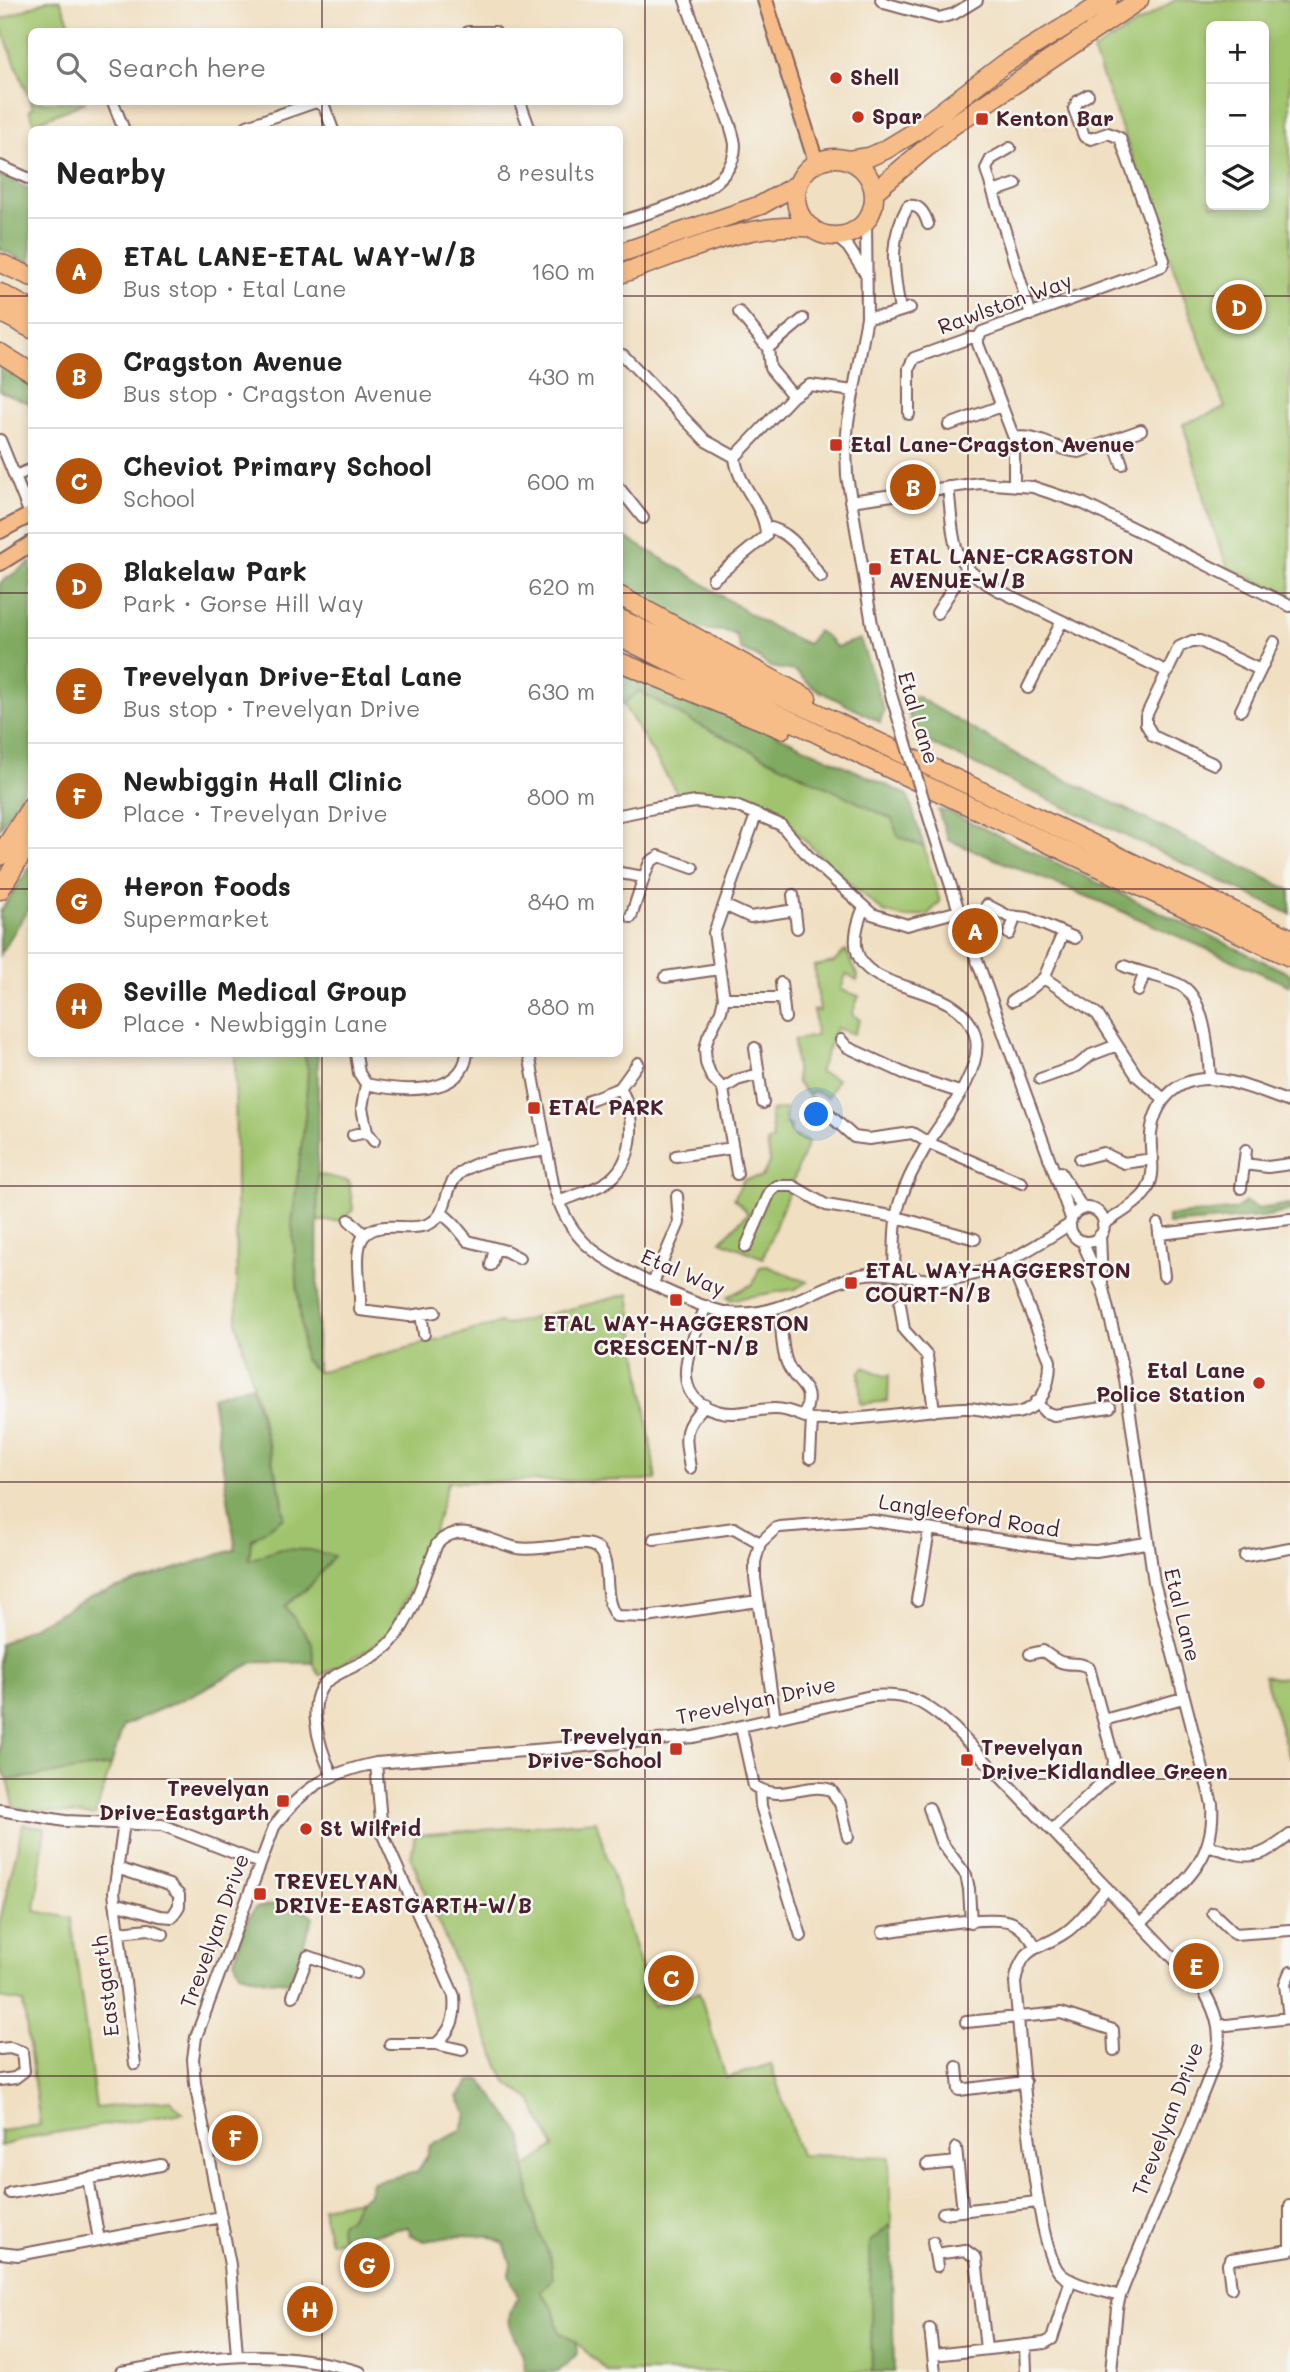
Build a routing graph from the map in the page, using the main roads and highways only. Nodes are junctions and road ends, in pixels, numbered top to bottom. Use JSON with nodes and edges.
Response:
{"nodes":[{"id":1,"x":765,"y":0,"type":"edge"},
{"id":2,"x":1108,"y":0,"type":"edge"},
{"id":3,"x":1139,"y":0,"type":"edge"},
{"id":4,"x":848,"y":160,"type":"junction"},
{"id":5,"x":816,"y":162,"type":"junction"},
{"id":6,"x":799,"y":184,"type":"junction"},
{"id":7,"x":874,"y":192,"type":"junction"},
{"id":8,"x":812,"y":228,"type":"junction"},
{"id":9,"x":623,"y":252,"type":"edge"},
{"id":10,"x":0,"y":263,"type":"edge"},
{"id":11,"x":623,"y":273,"type":"edge"},
{"id":12,"x":28,"y":276,"type":"edge"},
{"id":13,"x":0,"y":293,"type":"edge"},
{"id":14,"x":28,"y":308,"type":"edge"},
{"id":15,"x":0,"y":312,"type":"edge"},
{"id":16,"x":28,"y":327,"type":"edge"},
{"id":17,"x":0,"y":353,"type":"edge"},
{"id":18,"x":28,"y":370,"type":"edge"},
{"id":19,"x":28,"y":516,"type":"edge"},
{"id":20,"x":0,"y":531,"type":"edge"},
{"id":21,"x":28,"y":546,"type":"edge"},
{"id":22,"x":0,"y":563,"type":"edge"},
{"id":23,"x":623,"y":598,"type":"edge"},
{"id":24,"x":623,"y":621,"type":"edge"},
{"id":25,"x":623,"y":638,"type":"edge"},
{"id":26,"x":623,"y":663,"type":"edge"},
{"id":27,"x":869,"y":749,"type":"junction"},
{"id":28,"x":28,"y":811,"type":"edge"},
{"id":29,"x":28,"y":844,"type":"edge"},
{"id":30,"x":0,"y":856,"type":"edge"},
{"id":31,"x":0,"y":890,"type":"edge"},
{"id":32,"x":1290,"y":939,"type":"edge"},
{"id":33,"x":1290,"y":957,"type":"edge"}],
"edges":[{"from":1,"to":5,"type":"main road"},
{"from":2,"to":4,"type":"highway"},
{"from":3,"to":7,"type":"highway"},
{"from":4,"to":5,"type":"highway"},
{"from":4,"to":7,"type":"highway"},
{"from":5,"to":6,"type":"highway"},
{"from":6,"to":8,"type":"highway"},
{"from":6,"to":9,"type":"highway"},
{"from":7,"to":8,"type":"highway"},
{"from":8,"to":11,"type":"highway"},
{"from":10,"to":12,"type":"highway"},
{"from":13,"to":14,"type":"highway"},
{"from":15,"to":16,"type":"highway"},
{"from":17,"to":18,"type":"highway"},
{"from":19,"to":20,"type":"main road"},
{"from":21,"to":22,"type":"main road"},
{"from":23,"to":27,"type":"highway"},
{"from":24,"to":27,"type":"highway"},
{"from":25,"to":27,"type":"highway"},
{"from":26,"to":27,"type":"highway"},
{"from":27,"to":32,"type":"highway"},
{"from":27,"to":33,"type":"highway"},
{"from":28,"to":30,"type":"highway"},
{"from":29,"to":31,"type":"highway"}]}
